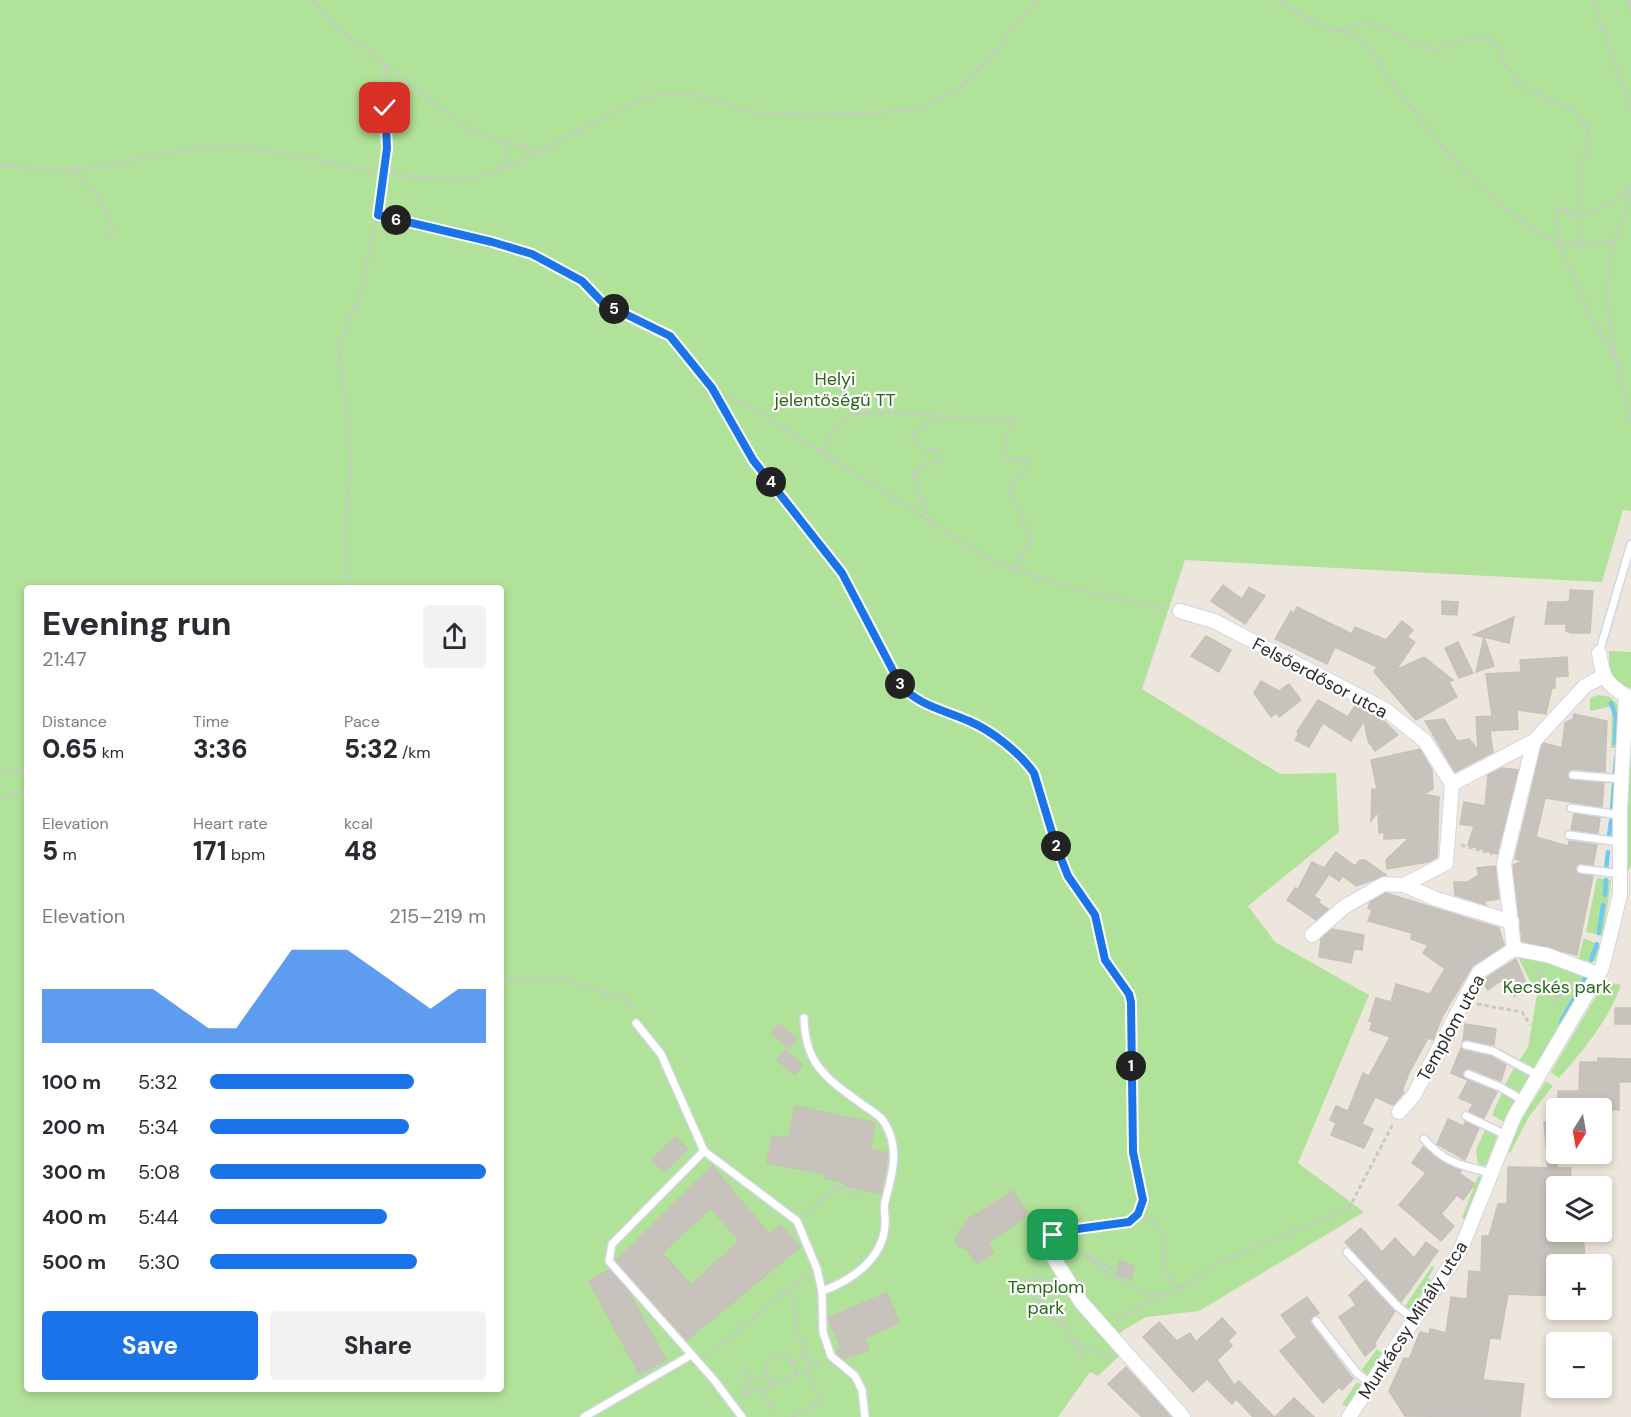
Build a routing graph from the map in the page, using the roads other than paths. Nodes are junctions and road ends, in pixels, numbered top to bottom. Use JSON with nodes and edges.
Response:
{"nodes":[{"id":1,"x":1631,"y":544,"type":"edge"},
{"id":2,"x":1180,"y":611,"type":"road end"},
{"id":3,"x":1599,"y":653,"type":"joint"},
{"id":4,"x":1603,"y":676,"type":"junction"},
{"id":5,"x":1628,"y":696,"type":"edge"},
{"id":6,"x":1534,"y":741,"type":"junction"},
{"id":7,"x":1573,"y":776,"type":"dead end"},
{"id":8,"x":1622,"y":779,"type":"junction"},
{"id":9,"x":1452,"y":784,"type":"junction"},
{"id":10,"x":1571,"y":808,"type":"dead end"},
{"id":11,"x":1620,"y":815,"type":"junction"},
{"id":12,"x":1569,"y":835,"type":"dead end"},
{"id":13,"x":1620,"y":842,"type":"junction"},
{"id":14,"x":1581,"y":869,"type":"dead end"},
{"id":15,"x":1626,"y":876,"type":"edge"},
{"id":16,"x":1404,"y":885,"type":"junction"},
{"id":17,"x":1512,"y":922,"type":"junction"},
{"id":18,"x":1312,"y":935,"type":"dead end"},
{"id":19,"x":1514,"y":949,"type":"junction"},
{"id":20,"x":1598,"y":974,"type":"junction"},
{"id":21,"x":804,"y":1018,"type":"dead end"},
{"id":22,"x":636,"y":1023,"type":"road end"},
{"id":23,"x":1466,"y":1045,"type":"dead end"},
{"id":24,"x":1468,"y":1074,"type":"dead end"},
{"id":25,"x":1539,"y":1076,"type":"junction"},
{"id":26,"x":1524,"y":1101,"type":"junction"},
{"id":27,"x":1466,"y":1116,"type":"dead end"},
{"id":28,"x":1396,"y":1118,"type":"road end"},
{"id":29,"x":1506,"y":1135,"type":"junction"},
{"id":30,"x":1424,"y":1139,"type":"dead end"},
{"id":31,"x":704,"y":1150,"type":"junction"},
{"id":32,"x":1491,"y":1173,"type":"junction"},
{"id":33,"x":1044,"y":1242,"type":"dead end"},
{"id":34,"x":1347,"y":1252,"type":"dead end"},
{"id":35,"x":822,"y":1291,"type":"junction"},
{"id":36,"x":1414,"y":1319,"type":"junction"},
{"id":37,"x":1316,"y":1321,"type":"dead end"},
{"id":38,"x":691,"y":1355,"type":"junction"},
{"id":39,"x":1371,"y":1384,"type":"junction"},
{"id":40,"x":584,"y":1417,"type":"edge"},
{"id":41,"x":742,"y":1417,"type":"edge"},
{"id":42,"x":865,"y":1417,"type":"edge"},
{"id":43,"x":1183,"y":1417,"type":"edge"},
{"id":44,"x":1349,"y":1417,"type":"edge"}],
"edges":[{"from":1,"to":3,"type":"lane"},
{"from":2,"to":9,"type":"street","name":"Felsőerdősor utca"},
{"from":3,"to":4,"type":"street"},
{"from":4,"to":5,"type":"street"},
{"from":4,"to":6,"type":"street"},
{"from":5,"to":8,"type":"street","name":"Munkácsy Mihály utca"},
{"from":6,"to":9,"type":"street"},
{"from":6,"to":17,"type":"street"},
{"from":7,"to":8,"type":"lane"},
{"from":8,"to":11,"type":"street","name":"Munkácsy Mihály utca"},
{"from":9,"to":16,"type":"street"},
{"from":10,"to":11,"type":"lane"},
{"from":11,"to":13,"type":"street","name":"Munkácsy Mihály utca"},
{"from":12,"to":13,"type":"lane"},
{"from":13,"to":15,"type":"street","name":"Munkácsy Mihály utca"},
{"from":14,"to":15,"type":"lane"},
{"from":15,"to":20,"type":"street","name":"Munkácsy Mihály utca"},
{"from":16,"to":17,"type":"street"},
{"from":16,"to":18,"type":"street"},
{"from":17,"to":19,"type":"street"},
{"from":19,"to":20,"type":"street"},
{"from":19,"to":28,"type":"street","name":"Templom utca"},
{"from":20,"to":25,"type":"street","name":"Munkácsy Mihály utca"},
{"from":21,"to":35,"type":"lane"},
{"from":22,"to":31,"type":"lane"},
{"from":23,"to":25,"type":"lane"},
{"from":24,"to":26,"type":"lane"},
{"from":25,"to":26,"type":"street","name":"Munkácsy Mihály utca"},
{"from":26,"to":29,"type":"street","name":"Munkácsy Mihály utca"},
{"from":27,"to":29,"type":"lane"},
{"from":29,"to":32,"type":"street","name":"Munkácsy Mihály utca"},
{"from":30,"to":32,"type":"lane"},
{"from":31,"to":35,"type":"lane"},
{"from":31,"to":38,"type":"lane"},
{"from":32,"to":36,"type":"street","name":"Munkácsy Mihály utca"},
{"from":33,"to":43,"type":"street"},
{"from":34,"to":36,"type":"lane"},
{"from":35,"to":42,"type":"lane"},
{"from":36,"to":39,"type":"street","name":"Munkácsy Mihály utca"},
{"from":37,"to":39,"type":"lane"},
{"from":38,"to":40,"type":"lane"},
{"from":38,"to":41,"type":"lane"},
{"from":39,"to":44,"type":"street","name":"Munkácsy Mihály utca"}]}
